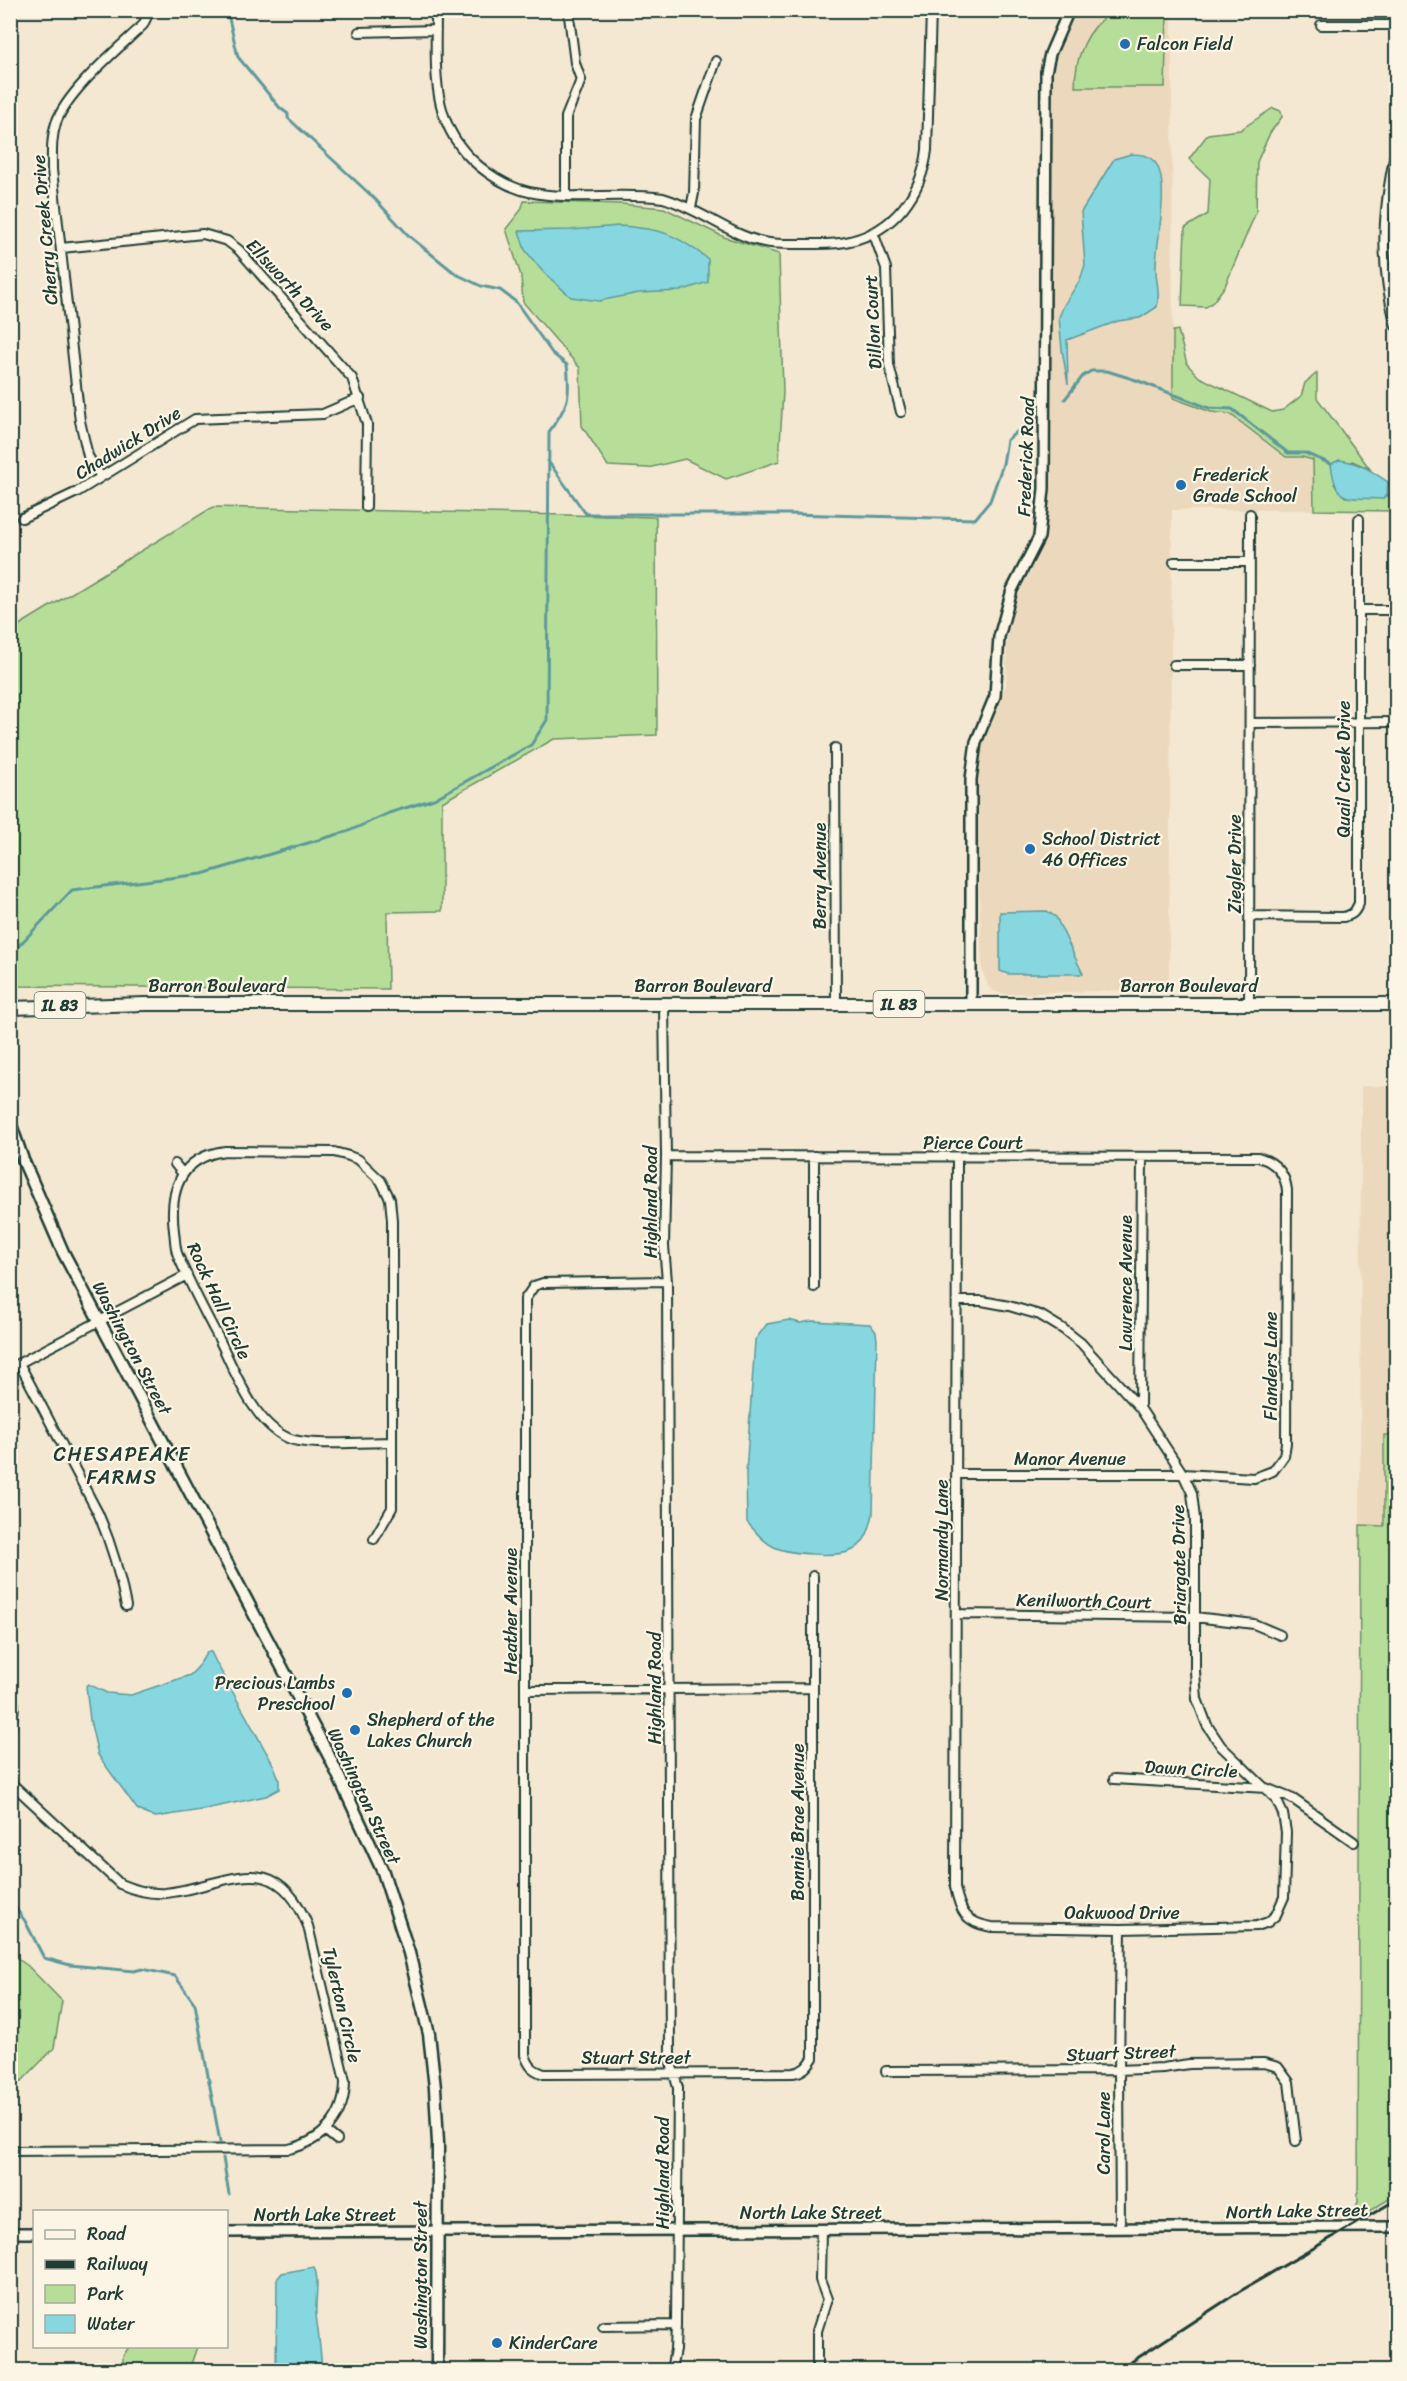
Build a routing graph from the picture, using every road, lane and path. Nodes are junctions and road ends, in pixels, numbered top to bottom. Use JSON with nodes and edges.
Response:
{"nodes":[{"id":1,"x":150,"y":10,"type":"edge"},
{"id":2,"x":436,"y":10,"type":"edge"},
{"id":3,"x":931,"y":10,"type":"edge"},
{"id":4,"x":1069,"y":10,"type":"edge"},
{"id":5,"x":569,"y":16,"type":"dead end"},
{"id":6,"x":1321,"y":25,"type":"dead end"},
{"id":7,"x":1396,"y":25,"type":"edge"},
{"id":8,"x":436,"y":30,"type":"junction"},
{"id":9,"x":359,"y":32,"type":"dead end"},
{"id":10,"x":716,"y":61,"type":"dead end"},
{"id":11,"x":1396,"y":149,"type":"edge"},
{"id":12,"x":566,"y":196,"type":"junction"},
{"id":13,"x":691,"y":208,"type":"junction"},
{"id":14,"x":873,"y":232,"type":"junction"},
{"id":15,"x":61,"y":248,"type":"junction"},
{"id":16,"x":1396,"y":326,"type":"edge"},
{"id":17,"x":360,"y":398,"type":"junction"},
{"id":18,"x":901,"y":412,"type":"dead end"},
{"id":19,"x":101,"y":477,"type":"junction"},
{"id":20,"x":366,"y":507,"type":"dead end"},
{"id":21,"x":1250,"y":514,"type":"dead end"},
{"id":22,"x":22,"y":518,"type":"dead end"},
{"id":23,"x":1359,"y":519,"type":"dead end"},
{"id":24,"x":1174,"y":562,"type":"dead end"},
{"id":25,"x":1250,"y":562,"type":"junction"},
{"id":26,"x":1360,"y":610,"type":"junction"},
{"id":27,"x":1396,"y":610,"type":"edge"},
{"id":28,"x":1174,"y":665,"type":"dead end"},
{"id":29,"x":1250,"y":665,"type":"junction"},
{"id":30,"x":1359,"y":722,"type":"junction"},
{"id":31,"x":1396,"y":722,"type":"edge"},
{"id":32,"x":1251,"y":723,"type":"junction"},
{"id":33,"x":835,"y":748,"type":"dead end"},
{"id":34,"x":1250,"y":916,"type":"junction"},
{"id":35,"x":664,"y":1004,"type":"junction"},
{"id":36,"x":836,"y":1004,"type":"junction"},
{"id":37,"x":971,"y":1004,"type":"junction"},
{"id":38,"x":1249,"y":1004,"type":"junction"},
{"id":39,"x":1396,"y":1005,"type":"edge"},
{"id":40,"x":10,"y":1008,"type":"edge"},
{"id":41,"x":10,"y":1122,"type":"edge"},
{"id":42,"x":666,"y":1156,"type":"junction"},
{"id":43,"x":814,"y":1156,"type":"junction"},
{"id":44,"x":957,"y":1158,"type":"junction"},
{"id":45,"x":1142,"y":1158,"type":"junction"},
{"id":46,"x":175,"y":1164,"type":"dead end"},
{"id":47,"x":1277,"y":1167,"type":"joint"},
{"id":48,"x":183,"y":1174,"type":"junction"},
{"id":49,"x":187,"y":1275,"type":"junction"},
{"id":50,"x":668,"y":1281,"type":"junction"},
{"id":51,"x":814,"y":1287,"type":"dead end"},
{"id":52,"x":958,"y":1301,"type":"junction"},
{"id":53,"x":100,"y":1321,"type":"junction"},
{"id":54,"x":20,"y":1363,"type":"junction"},
{"id":55,"x":10,"y":1368,"type":"edge"},
{"id":56,"x":1140,"y":1408,"type":"junction"},
{"id":57,"x":392,"y":1442,"type":"junction"},
{"id":58,"x":957,"y":1474,"type":"junction"},
{"id":59,"x":1183,"y":1474,"type":"junction"},
{"id":60,"x":374,"y":1539,"type":"dead end"},
{"id":61,"x":813,"y":1576,"type":"dead end"},
{"id":62,"x":126,"y":1606,"type":"dead end"},
{"id":63,"x":957,"y":1614,"type":"junction"},
{"id":64,"x":1195,"y":1617,"type":"junction"},
{"id":65,"x":1280,"y":1635,"type":"dead end"},
{"id":66,"x":10,"y":1682,"type":"edge"},
{"id":67,"x":812,"y":1688,"type":"junction"},
{"id":68,"x":526,"y":1690,"type":"junction"},
{"id":69,"x":670,"y":1690,"type":"junction"},
{"id":70,"x":10,"y":1737,"type":"edge"},
{"id":71,"x":1114,"y":1779,"type":"dead end"},
{"id":72,"x":10,"y":1782,"type":"edge"},
{"id":73,"x":1266,"y":1788,"type":"junction"},
{"id":74,"x":1354,"y":1842,"type":"dead end"},
{"id":75,"x":1276,"y":1915,"type":"joint"},
{"id":76,"x":968,"y":1918,"type":"joint"},
{"id":77,"x":1121,"y":1929,"type":"junction"},
{"id":78,"x":808,"y":2066,"type":"joint"},
{"id":79,"x":1119,"y":2070,"type":"junction"},
{"id":80,"x":535,"y":2071,"type":"joint"},
{"id":81,"x":886,"y":2071,"type":"dead end"},
{"id":82,"x":674,"y":2073,"type":"junction"},
{"id":83,"x":326,"y":2131,"type":"junction"},
{"id":84,"x":337,"y":2140,"type":"dead end"},
{"id":85,"x":1296,"y":2141,"type":"dead end"},
{"id":86,"x":10,"y":2151,"type":"edge"},
{"id":87,"x":1396,"y":2227,"type":"edge"},
{"id":88,"x":1120,"y":2228,"type":"junction"},
{"id":89,"x":678,"y":2230,"type":"junction"},
{"id":90,"x":821,"y":2230,"type":"junction"},
{"id":91,"x":438,"y":2231,"type":"junction"},
{"id":92,"x":228,"y":2232,"type":"edge"},
{"id":93,"x":10,"y":2233,"type":"edge"},
{"id":94,"x":33,"y":2233,"type":"edge"},
{"id":95,"x":676,"y":2325,"type":"junction"},
{"id":96,"x":603,"y":2326,"type":"dead end"},
{"id":97,"x":437,"y":2370,"type":"edge"},
{"id":98,"x":671,"y":2370,"type":"edge"},
{"id":99,"x":817,"y":2370,"type":"edge"}],
"edges":[{"from":1,"to":15,"type":"street","name":"Cherry Creek Drive"},
{"from":2,"to":8,"type":"street"},
{"from":3,"to":14,"type":"street"},
{"from":4,"to":37,"type":"street","name":"Frederick Road"},
{"from":5,"to":12,"type":"street"},
{"from":6,"to":7,"type":"street"},
{"from":8,"to":9,"type":"street"},
{"from":8,"to":12,"type":"street"},
{"from":10,"to":13,"type":"street"},
{"from":11,"to":16,"type":"street"},
{"from":12,"to":13,"type":"street"},
{"from":13,"to":14,"type":"street"},
{"from":14,"to":18,"type":"street","name":"Dillon Court"},
{"from":15,"to":17,"type":"street","name":"Ellsworth Drive"},
{"from":15,"to":19,"type":"street","name":"Cherry Creek Drive"},
{"from":17,"to":19,"type":"street","name":"Chadwick Drive"},
{"from":17,"to":20,"type":"street","name":"Ellsworth Drive"},
{"from":19,"to":22,"type":"street","name":"Chadwick Drive"},
{"from":21,"to":25,"type":"street","name":"Ziegler Drive"},
{"from":23,"to":26,"type":"street","name":"Quail Creek Drive"},
{"from":24,"to":25,"type":"street"},
{"from":25,"to":29,"type":"street","name":"Ziegler Drive"},
{"from":26,"to":27,"type":"street"},
{"from":26,"to":30,"type":"street","name":"Quail Creek Drive"},
{"from":28,"to":29,"type":"street"},
{"from":29,"to":32,"type":"street","name":"Ziegler Drive"},
{"from":30,"to":31,"type":"street"},
{"from":30,"to":32,"type":"street"},
{"from":30,"to":34,"type":"street","name":"Quail Creek Drive"},
{"from":32,"to":34,"type":"street","name":"Ziegler Drive"},
{"from":33,"to":36,"type":"street","name":"Berry Avenue"},
{"from":34,"to":38,"type":"street","name":"Ziegler Drive"},
{"from":35,"to":36,"type":"main road","name":"Barron Boulevard","number":"IL 83"},
{"from":35,"to":40,"type":"main road","name":"Barron Boulevard","number":"IL 83"},
{"from":35,"to":42,"type":"street","name":"Highland Road"},
{"from":36,"to":37,"type":"main road","name":"Barron Boulevard","number":"IL 83"},
{"from":37,"to":38,"type":"main road","name":"Barron Boulevard","number":"IL 83"},
{"from":38,"to":39,"type":"main road","name":"Barron Boulevard","number":"IL 83"},
{"from":41,"to":53,"type":"main road","name":"Washington Street"},
{"from":42,"to":43,"type":"street","name":"Pierce Court"},
{"from":42,"to":50,"type":"street","name":"Highland Road"},
{"from":43,"to":44,"type":"street","name":"Pierce Court"},
{"from":43,"to":51,"type":"street"},
{"from":44,"to":45,"type":"street","name":"Pierce Court"},
{"from":44,"to":52,"type":"street","name":"Normandy Lane"},
{"from":45,"to":47,"type":"street","name":"Pierce Court"},
{"from":45,"to":56,"type":"street","name":"Lawrence Avenue"},
{"from":46,"to":48,"type":"street"},
{"from":47,"to":59,"type":"street","name":"Flanders Lane"},
{"from":48,"to":49,"type":"street","name":"Rock Hall Circle"},
{"from":48,"to":57,"type":"street"},
{"from":49,"to":53,"type":"street"},
{"from":49,"to":57,"type":"street","name":"Rock Hall Circle"},
{"from":50,"to":68,"type":"street","name":"Heather Avenue"},
{"from":50,"to":69,"type":"street","name":"Highland Road"},
{"from":52,"to":56,"type":"street","name":"Briargate Drive"},
{"from":52,"to":58,"type":"street","name":"Normandy Lane"},
{"from":53,"to":54,"type":"street"},
{"from":53,"to":91,"type":"main road","name":"Washington Street"},
{"from":54,"to":55,"type":"street"},
{"from":54,"to":62,"type":"street"},
{"from":56,"to":59,"type":"street","name":"Briargate Drive"},
{"from":57,"to":60,"type":"street"},
{"from":58,"to":59,"type":"street","name":"Manor Avenue"},
{"from":58,"to":63,"type":"street","name":"Normandy Lane"},
{"from":59,"to":64,"type":"street","name":"Briargate Drive"},
{"from":61,"to":67,"type":"street","name":"Bonnie Brae Avenue"},
{"from":63,"to":64,"type":"street","name":"Kenilworth Court"},
{"from":63,"to":76,"type":"street","name":"Normandy Lane"},
{"from":64,"to":65,"type":"street","name":"Kenilworth Court"},
{"from":64,"to":73,"type":"street","name":"Briargate Drive"},
{"from":66,"to":70,"type":"street"},
{"from":67,"to":69,"type":"street"},
{"from":67,"to":78,"type":"street","name":"Bonnie Brae Avenue"},
{"from":68,"to":69,"type":"street"},
{"from":68,"to":80,"type":"street","name":"Heather Avenue"},
{"from":69,"to":82,"type":"street","name":"Highland Road"},
{"from":71,"to":73,"type":"street","name":"Dawn Circle"},
{"from":72,"to":83,"type":"street","name":"Tylerton Circle"},
{"from":73,"to":74,"type":"street","name":"Briargate Drive"},
{"from":73,"to":75,"type":"street","name":"Briargate Drive"},
{"from":75,"to":77,"type":"street","name":"Oakwood Drive"},
{"from":76,"to":77,"type":"street","name":"Oakwood Drive"},
{"from":77,"to":79,"type":"street","name":"Carol Lane"},
{"from":78,"to":82,"type":"street","name":"Stuart Street"},
{"from":79,"to":81,"type":"street","name":"Stuart Street"},
{"from":79,"to":85,"type":"street","name":"Stuart Street"},
{"from":79,"to":88,"type":"street","name":"Carol Lane"},
{"from":80,"to":82,"type":"street","name":"Stuart Street"},
{"from":82,"to":89,"type":"street","name":"Highland Road"},
{"from":83,"to":84,"type":"street"},
{"from":83,"to":86,"type":"street","name":"Tylerton Circle"},
{"from":87,"to":88,"type":"street","name":"North Lake Street"},
{"from":88,"to":90,"type":"street","name":"North Lake Street"},
{"from":89,"to":90,"type":"street","name":"North Lake Street"},
{"from":89,"to":91,"type":"street","name":"North Lake Street"},
{"from":89,"to":95,"type":"street","name":"Highland Road"},
{"from":90,"to":99,"type":"street"},
{"from":91,"to":92,"type":"street","name":"North Lake Street"},
{"from":91,"to":97,"type":"main road","name":"Washington Street"},
{"from":93,"to":94,"type":"street"},
{"from":95,"to":96,"type":"street"},
{"from":95,"to":98,"type":"street","name":"Highland Road"}]}
